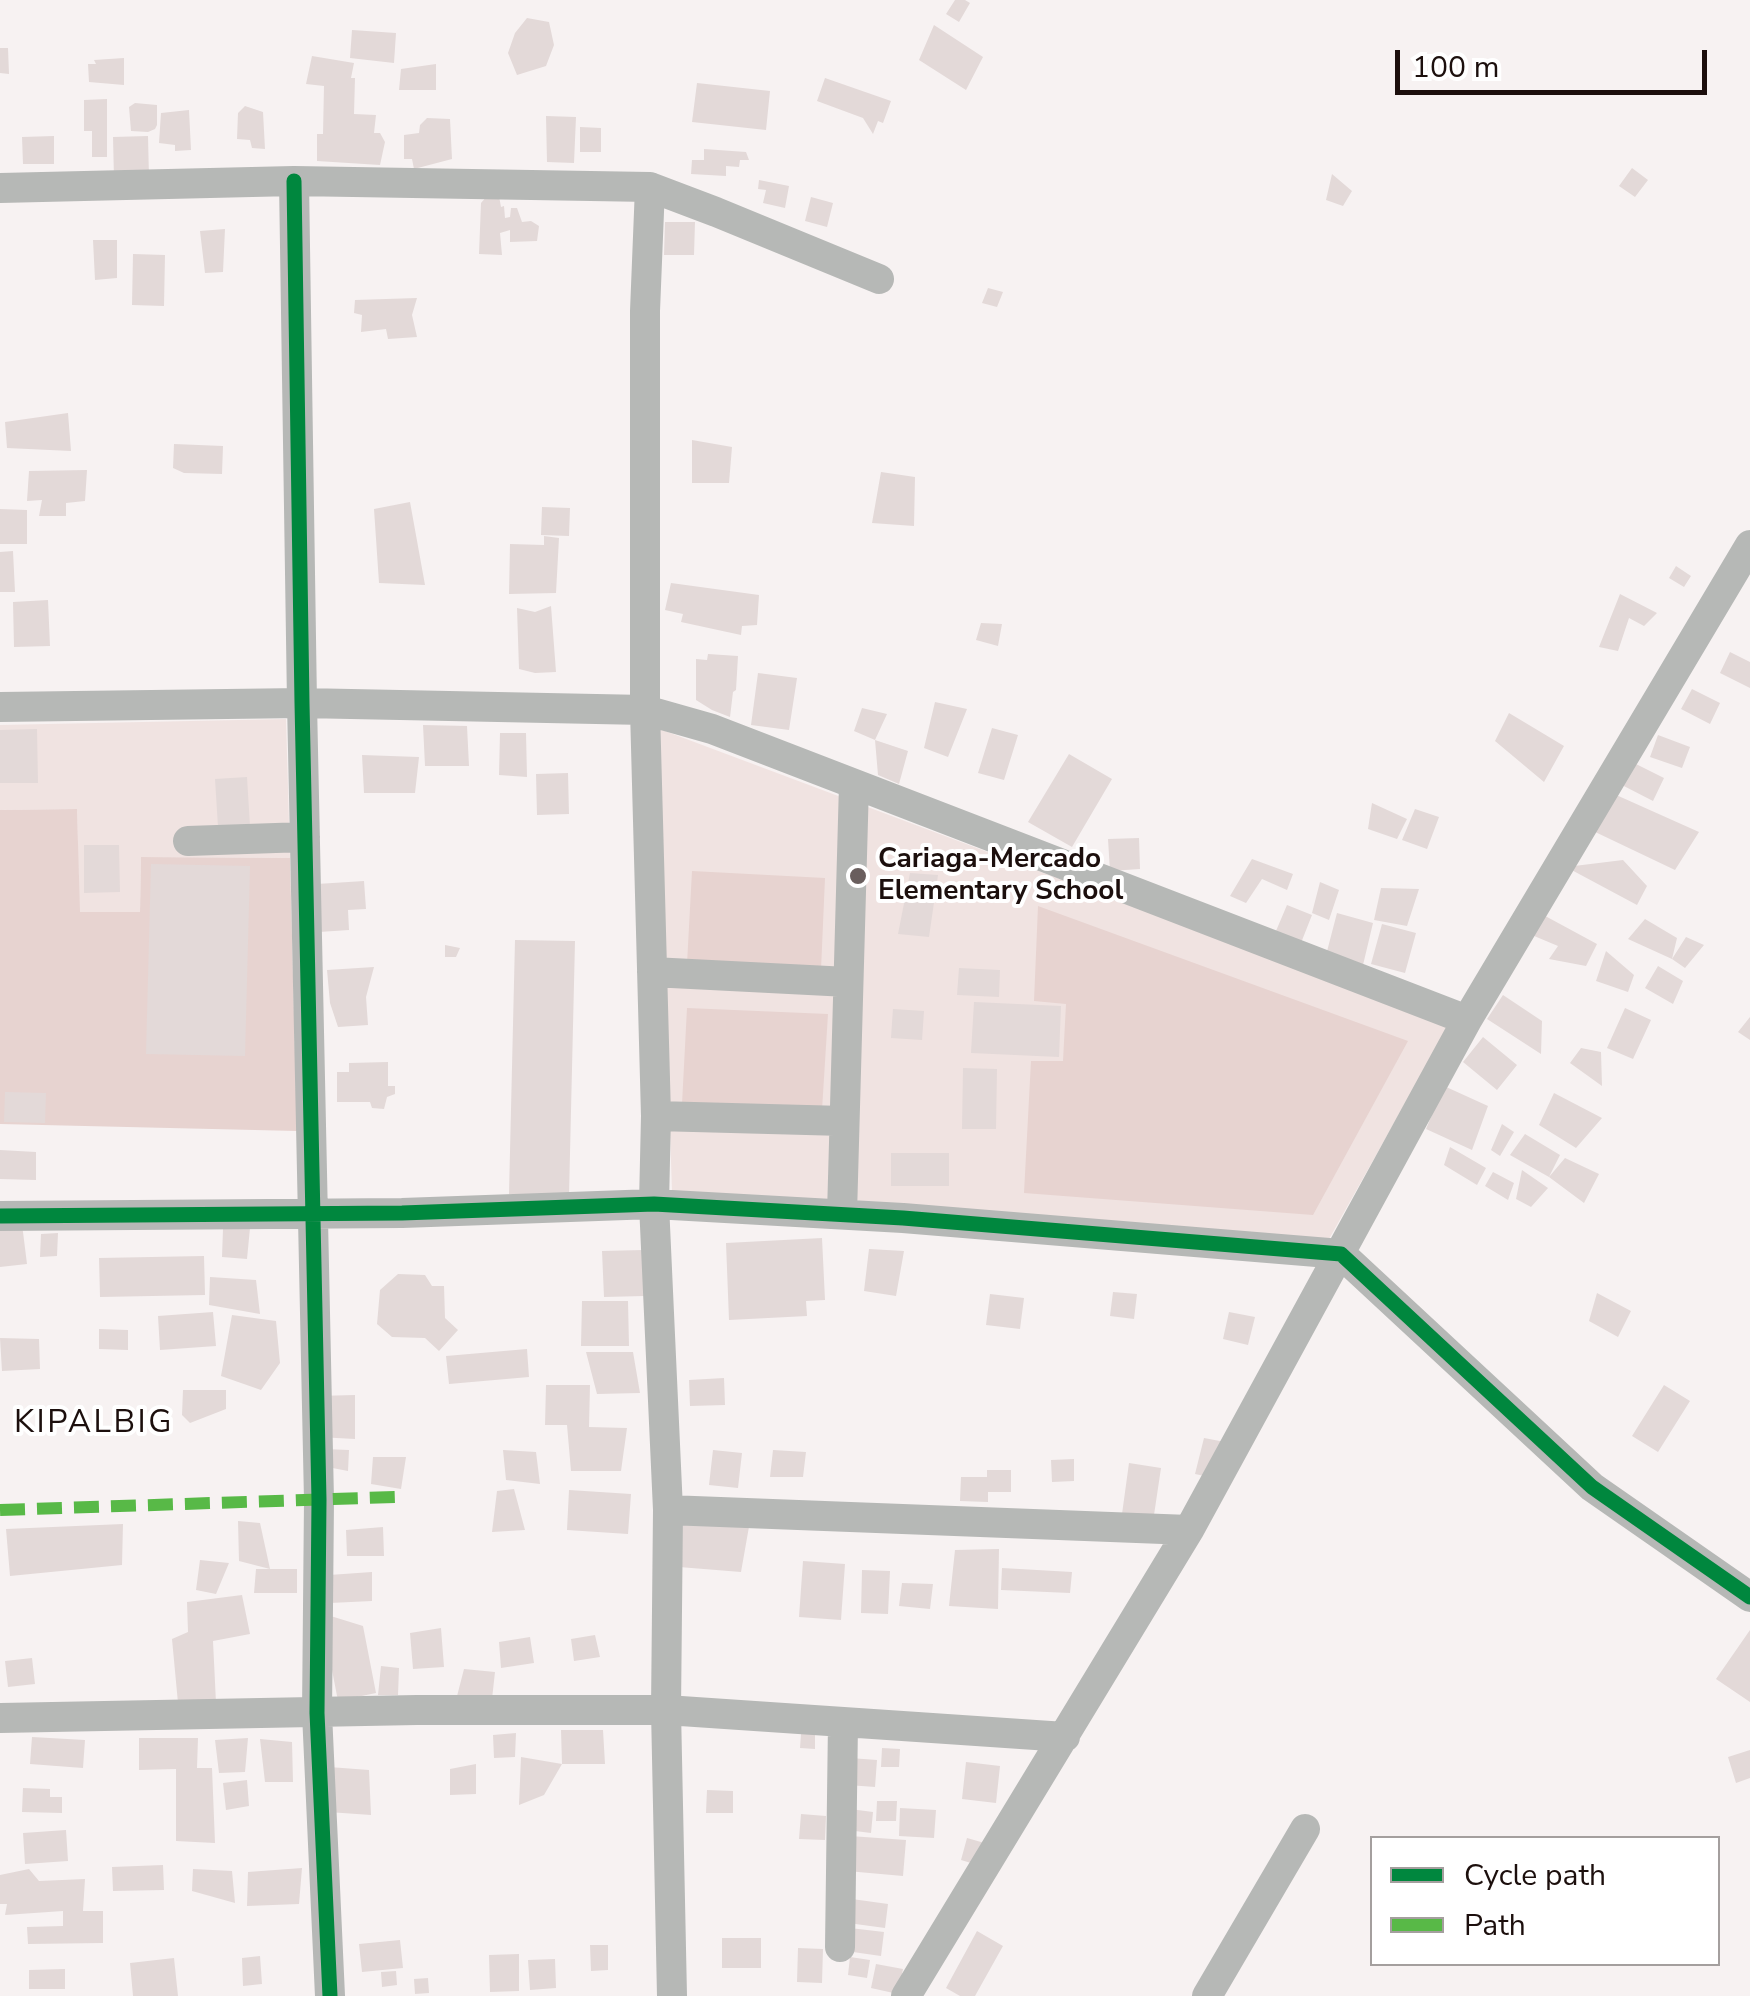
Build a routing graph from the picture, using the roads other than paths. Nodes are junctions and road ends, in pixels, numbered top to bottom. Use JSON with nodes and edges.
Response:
{"nodes":[{"id":1,"x":294,"y":182,"type":"junction"},
{"id":2,"x":650,"y":187,"type":"junction"},
{"id":3,"x":0,"y":188,"type":"edge"},
{"id":4,"x":879,"y":280,"type":"dead end"},
{"id":5,"x":1750,"y":544,"type":"edge"},
{"id":6,"x":1738,"y":592,"type":"edge"},
{"id":7,"x":302,"y":703,"type":"junction"},
{"id":8,"x":0,"y":707,"type":"edge"},
{"id":9,"x":645,"y":710,"type":"junction"},
{"id":10,"x":854,"y":784,"type":"junction"},
{"id":11,"x":305,"y":837,"type":"junction"},
{"id":12,"x":188,"y":841,"type":"dead end"},
{"id":13,"x":653,"y":982,"type":"junction"},
{"id":14,"x":848,"y":992,"type":"junction"},
{"id":15,"x":1467,"y":1020,"type":"junction"},
{"id":16,"x":656,"y":1116,"type":"junction"},
{"id":17,"x":844,"y":1121,"type":"junction"},
{"id":18,"x":654,"y":1204,"type":"junction"},
{"id":19,"x":314,"y":1214,"type":"junction"},
{"id":20,"x":842,"y":1214,"type":"junction"},
{"id":21,"x":0,"y":1216,"type":"edge"},
{"id":22,"x":1341,"y":1254,"type":"junction"},
{"id":23,"x":668,"y":1510,"type":"junction"},
{"id":24,"x":1189,"y":1530,"type":"junction"},
{"id":25,"x":1750,"y":1597,"type":"edge"},
{"id":26,"x":666,"y":1710,"type":"junction"},
{"id":27,"x":317,"y":1713,"type":"junction"},
{"id":28,"x":0,"y":1718,"type":"edge"},
{"id":29,"x":843,"y":1722,"type":"junction"},
{"id":30,"x":1065,"y":1737,"type":"junction"},
{"id":31,"x":1305,"y":1829,"type":"dead end"},
{"id":32,"x":840,"y":1947,"type":"dead end"},
{"id":33,"x":330,"y":1996,"type":"edge"},
{"id":34,"x":672,"y":1996,"type":"edge"},
{"id":35,"x":906,"y":1996,"type":"edge"},
{"id":36,"x":1207,"y":1996,"type":"edge"}],
"edges":[{"from":1,"to":2,"type":"street"},
{"from":1,"to":3,"type":"street"},
{"from":1,"to":7,"type":"street"},
{"from":2,"to":4,"type":"street"},
{"from":2,"to":9,"type":"street"},
{"from":5,"to":6,"type":"street"},
{"from":6,"to":15,"type":"street"},
{"from":7,"to":8,"type":"street"},
{"from":7,"to":9,"type":"street"},
{"from":7,"to":11,"type":"street"},
{"from":9,"to":10,"type":"street"},
{"from":9,"to":13,"type":"street"},
{"from":10,"to":14,"type":"street"},
{"from":10,"to":15,"type":"street"},
{"from":11,"to":12,"type":"street"},
{"from":11,"to":19,"type":"street"},
{"from":13,"to":14,"type":"street"},
{"from":13,"to":16,"type":"street"},
{"from":14,"to":17,"type":"street"},
{"from":15,"to":22,"type":"street"},
{"from":16,"to":17,"type":"street"},
{"from":16,"to":18,"type":"street"},
{"from":17,"to":20,"type":"street"},
{"from":18,"to":19,"type":"street"},
{"from":18,"to":20,"type":"street"},
{"from":18,"to":23,"type":"street"},
{"from":19,"to":21,"type":"street"},
{"from":19,"to":27,"type":"street"},
{"from":20,"to":22,"type":"street"},
{"from":22,"to":24,"type":"street"},
{"from":22,"to":25,"type":"street"},
{"from":23,"to":24,"type":"street"},
{"from":23,"to":26,"type":"street"},
{"from":24,"to":30,"type":"street"},
{"from":26,"to":27,"type":"street"},
{"from":26,"to":29,"type":"street"},
{"from":26,"to":34,"type":"street"},
{"from":27,"to":28,"type":"street"},
{"from":27,"to":33,"type":"street"},
{"from":29,"to":30,"type":"street"},
{"from":29,"to":32,"type":"street"},
{"from":30,"to":35,"type":"street"},
{"from":31,"to":36,"type":"street"}]}
